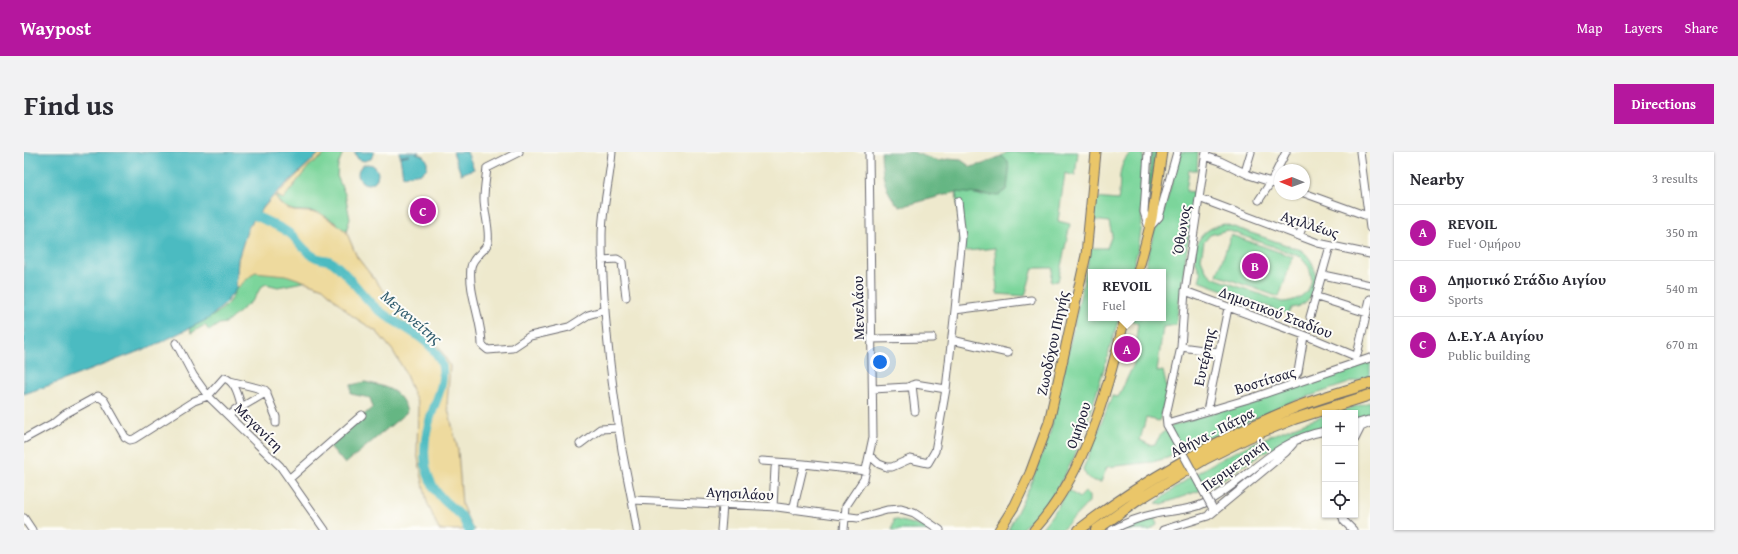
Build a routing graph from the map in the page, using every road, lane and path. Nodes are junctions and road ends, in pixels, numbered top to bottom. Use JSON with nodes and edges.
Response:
{"nodes":[{"id":1,"x":518,"y":152,"type":"edge"},
{"id":2,"x":612,"y":152,"type":"edge"},
{"id":3,"x":869,"y":152,"type":"edge"},
{"id":4,"x":1096,"y":152,"type":"edge"},
{"id":5,"x":1148,"y":152,"type":"edge"},
{"id":6,"x":1162,"y":152,"type":"edge"},
{"id":7,"x":1177,"y":152,"type":"edge"},
{"id":8,"x":1251,"y":152,"type":"edge"},
{"id":9,"x":1286,"y":152,"type":"edge"},
{"id":10,"x":1360,"y":152,"type":"edge"},
{"id":11,"x":1205,"y":154,"type":"edge"},
{"id":12,"x":1245,"y":172,"type":"junction"},
{"id":13,"x":1367,"y":172,"type":"edge"},
{"id":14,"x":1271,"y":182,"type":"junction"},
{"id":15,"x":1274,"y":183,"type":"edge"},
{"id":16,"x":1368,"y":192,"type":"edge"},
{"id":17,"x":1310,"y":196,"type":"edge"},
{"id":18,"x":1199,"y":198,"type":"junction"},
{"id":19,"x":1259,"y":200,"type":"dead end"},
{"id":20,"x":958,"y":201,"type":"dead end"},
{"id":21,"x":1369,"y":217,"type":"edge"},
{"id":22,"x":1305,"y":220,"type":"dead end"},
{"id":23,"x":1149,"y":228,"type":"junction"},
{"id":24,"x":1370,"y":228,"type":"edge"},
{"id":25,"x":1299,"y":236,"type":"junction"},
{"id":26,"x":1330,"y":246,"type":"junction"},
{"id":27,"x":1370,"y":254,"type":"edge"},
{"id":28,"x":602,"y":260,"type":"junction"},
{"id":29,"x":1139,"y":269,"type":"edge"},
{"id":30,"x":1323,"y":275,"type":"junction"},
{"id":31,"x":1370,"y":285,"type":"edge"},
{"id":32,"x":1185,"y":291,"type":"junction"},
{"id":33,"x":626,"y":297,"type":"dead end"},
{"id":34,"x":1316,"y":297,"type":"junction"},
{"id":35,"x":1370,"y":299,"type":"edge"},
{"id":36,"x":1031,"y":300,"type":"dead end"},
{"id":37,"x":1228,"y":308,"type":"junction"},
{"id":38,"x":605,"y":310,"type":"junction"},
{"id":39,"x":955,"y":310,"type":"junction"},
{"id":40,"x":1368,"y":313,"type":"junction"},
{"id":41,"x":1310,"y":317,"type":"dead end"},
{"id":42,"x":1124,"y":321,"type":"edge"},
{"id":43,"x":1304,"y":336,"type":"junction"},
{"id":44,"x":932,"y":338,"type":"dead end"},
{"id":45,"x":871,"y":339,"type":"junction"},
{"id":46,"x":952,"y":340,"type":"junction"},
{"id":47,"x":176,"y":343,"type":"dead end"},
{"id":48,"x":1181,"y":347,"type":"junction"},
{"id":49,"x":1218,"y":352,"type":"junction"},
{"id":50,"x":1008,"y":353,"type":"dead end"},
{"id":51,"x":1370,"y":358,"type":"edge"},
{"id":52,"x":193,"y":375,"type":"junction"},
{"id":53,"x":186,"y":379,"type":"dead end"},
{"id":54,"x":1292,"y":380,"type":"dead end"},
{"id":55,"x":230,"y":381,"type":"junction"},
{"id":56,"x":1370,"y":383,"type":"edge"},
{"id":57,"x":912,"y":385,"type":"junction"},
{"id":58,"x":873,"y":389,"type":"junction"},
{"id":59,"x":946,"y":389,"type":"junction"},
{"id":60,"x":267,"y":392,"type":"junction"},
{"id":61,"x":1370,"y":394,"type":"edge"},
{"id":62,"x":208,"y":396,"type":"junction"},
{"id":63,"x":240,"y":408,"type":"junction"},
{"id":64,"x":916,"y":411,"type":"dead end"},
{"id":65,"x":1207,"y":411,"type":"junction"},
{"id":66,"x":229,"y":415,"type":"junction"},
{"id":67,"x":362,"y":415,"type":"dead end"},
{"id":68,"x":1370,"y":419,"type":"edge"},
{"id":69,"x":276,"y":423,"type":"dead end"},
{"id":70,"x":1358,"y":423,"type":"edge"},
{"id":71,"x":1370,"y":423,"type":"edge"},
{"id":72,"x":1169,"y":426,"type":"junction"},
{"id":73,"x":619,"y":428,"type":"junction"},
{"id":74,"x":1322,"y":432,"type":"edge"},
{"id":75,"x":1358,"y":433,"type":"edge"},
{"id":76,"x":24,"y":439,"type":"edge"},
{"id":77,"x":1296,"y":440,"type":"junction"},
{"id":78,"x":580,"y":444,"type":"dead end"},
{"id":79,"x":870,"y":456,"type":"junction"},
{"id":80,"x":762,"y":460,"type":"dead end"},
{"id":81,"x":804,"y":464,"type":"junction"},
{"id":82,"x":775,"y":468,"type":"dead end"},
{"id":83,"x":866,"y":471,"type":"junction"},
{"id":84,"x":289,"y":479,"type":"junction"},
{"id":85,"x":633,"y":500,"type":"junction"},
{"id":86,"x":722,"y":505,"type":"junction"},
{"id":87,"x":773,"y":507,"type":"junction"},
{"id":88,"x":793,"y":510,"type":"junction"},
{"id":89,"x":1212,"y":510,"type":"junction"},
{"id":90,"x":846,"y":517,"type":"junction"},
{"id":91,"x":24,"y":518,"type":"edge"},
{"id":92,"x":1343,"y":518,"type":"edge"},
{"id":93,"x":32,"y":530,"type":"edge"},
{"id":94,"x":325,"y":530,"type":"edge"},
{"id":95,"x":637,"y":530,"type":"edge"},
{"id":96,"x":721,"y":530,"type":"edge"},
{"id":97,"x":844,"y":530,"type":"edge"},
{"id":98,"x":940,"y":530,"type":"edge"},
{"id":99,"x":999,"y":530,"type":"edge"},
{"id":100,"x":1034,"y":530,"type":"edge"},
{"id":101,"x":1079,"y":530,"type":"edge"},
{"id":102,"x":1096,"y":530,"type":"edge"},
{"id":103,"x":1112,"y":530,"type":"edge"},
{"id":104,"x":1162,"y":530,"type":"edge"},
{"id":105,"x":1353,"y":530,"type":"edge"}],
"edges":[{"from":1,"to":38,"type":"street"},
{"from":2,"to":28,"type":"street"},
{"from":3,"to":45,"type":"street","name":"Μενελάου"},
{"from":4,"to":99,"type":"main road","name":"Ζωοδόχου Πηγής"},
{"from":5,"to":23,"type":"street"},
{"from":6,"to":23,"type":"main road"},
{"from":7,"to":23,"type":"street"},
{"from":8,"to":12,"type":"street"},
{"from":9,"to":14,"type":"street"},
{"from":10,"to":13,"type":"street"},
{"from":11,"to":12,"type":"street"},
{"from":11,"to":18,"type":"street","name":"Όθωνος"},
{"from":12,"to":14,"type":"street"},
{"from":13,"to":16,"type":"street"},
{"from":14,"to":15,"type":"street"},
{"from":14,"to":19,"type":"street"},
{"from":16,"to":21,"type":"street"},
{"from":17,"to":21,"type":"street"},
{"from":18,"to":25,"type":"street","name":"Αχιλλέως"},
{"from":18,"to":32,"type":"street","name":"Όθωνος"},
{"from":20,"to":39,"type":"street"},
{"from":21,"to":24,"type":"street"},
{"from":22,"to":25,"type":"street"},
{"from":23,"to":29,"type":"main road"},
{"from":25,"to":26,"type":"street","name":"Αχιλλέως"},
{"from":26,"to":27,"type":"street","name":"Αχιλλέως"},
{"from":26,"to":30,"type":"street"},
{"from":28,"to":33,"type":"street"},
{"from":28,"to":38,"type":"street"},
{"from":30,"to":31,"type":"street"},
{"from":30,"to":34,"type":"street"},
{"from":32,"to":37,"type":"street","name":"Δημοτικού Σταδίου"},
{"from":32,"to":48,"type":"street","name":"Όθωνος"},
{"from":34,"to":40,"type":"street"},
{"from":34,"to":41,"type":"street"},
{"from":35,"to":40,"type":"street"},
{"from":36,"to":39,"type":"street"},
{"from":37,"to":43,"type":"street","name":"Δημοτικού Σταδίου"},
{"from":37,"to":49,"type":"street","name":"Ευτέρπης"},
{"from":38,"to":73,"type":"street"},
{"from":39,"to":46,"type":"street"},
{"from":40,"to":43,"type":"street","name":"Δημοτικού Σταδίου"},
{"from":42,"to":100,"type":"main road","name":"Ομήρου"},
{"from":43,"to":54,"type":"street"},
{"from":44,"to":45,"type":"street"},
{"from":45,"to":58,"type":"street","name":"Μενελάου"},
{"from":46,"to":50,"type":"street"},
{"from":46,"to":59,"type":"street"},
{"from":47,"to":52,"type":"street","name":"Μεγανίτη"},
{"from":48,"to":49,"type":"street"},
{"from":48,"to":72,"type":"street","name":"Όθωνος"},
{"from":49,"to":65,"type":"street","name":"Ευτέρπης"},
{"from":51,"to":65,"type":"street","name":"Βοστίτσας"},
{"from":52,"to":53,"type":"street"},
{"from":52,"to":62,"type":"street","name":"Μεγανίτη"},
{"from":55,"to":60,"type":"street"},
{"from":55,"to":62,"type":"street"},
{"from":55,"to":63,"type":"street"},
{"from":56,"to":101,"type":"highway","name":"Αθήνα - Πάτρα"},
{"from":57,"to":58,"type":"street"},
{"from":57,"to":59,"type":"street"},
{"from":57,"to":64,"type":"street"},
{"from":58,"to":79,"type":"street","name":"Μενελάου"},
{"from":59,"to":79,"type":"street"},
{"from":60,"to":63,"type":"street"},
{"from":60,"to":69,"type":"street"},
{"from":61,"to":102,"type":"highway","name":"Αθήνα - Πάτρα"},
{"from":62,"to":66,"type":"street","name":"Μεγανίτη"},
{"from":62,"to":76,"type":"street"},
{"from":63,"to":66,"type":"street"},
{"from":65,"to":72,"type":"street","name":"Βοστίτσας"},
{"from":66,"to":84,"type":"street","name":"Μεγανίτη"},
{"from":67,"to":84,"type":"street"},
{"from":68,"to":70,"type":"street"},
{"from":71,"to":75,"type":"street"},
{"from":72,"to":89,"type":"street","bridge":true},
{"from":73,"to":78,"type":"street"},
{"from":73,"to":85,"type":"street"},
{"from":74,"to":77,"type":"street","name":"Περιμετρική"},
{"from":77,"to":89,"type":"street"},
{"from":77,"to":103,"type":"street","name":"Περιμετρική"},
{"from":79,"to":83,"type":"street","name":"Μενελάου"},
{"from":80,"to":81,"type":"street"},
{"from":81,"to":83,"type":"street"},
{"from":81,"to":88,"type":"street"},
{"from":82,"to":87,"type":"street"},
{"from":83,"to":90,"type":"street","name":"Μενελάου"},
{"from":84,"to":94,"type":"street","name":"Μεγανίτη"},
{"from":85,"to":86,"type":"street","name":"Αγησιλάου"},
{"from":85,"to":95,"type":"street"},
{"from":86,"to":87,"type":"street","name":"Αγησιλάου"},
{"from":86,"to":96,"type":"street"},
{"from":87,"to":88,"type":"street","name":"Αγησιλάου"},
{"from":88,"to":90,"type":"street","name":"Αγησιλάου"},
{"from":89,"to":104,"type":"street"},
{"from":90,"to":97,"type":"street","name":"Μενελάου"},
{"from":90,"to":98,"type":"street","name":"Αγησιλάου"},
{"from":91,"to":93,"type":"street"},
{"from":92,"to":105,"type":"street"}]}
